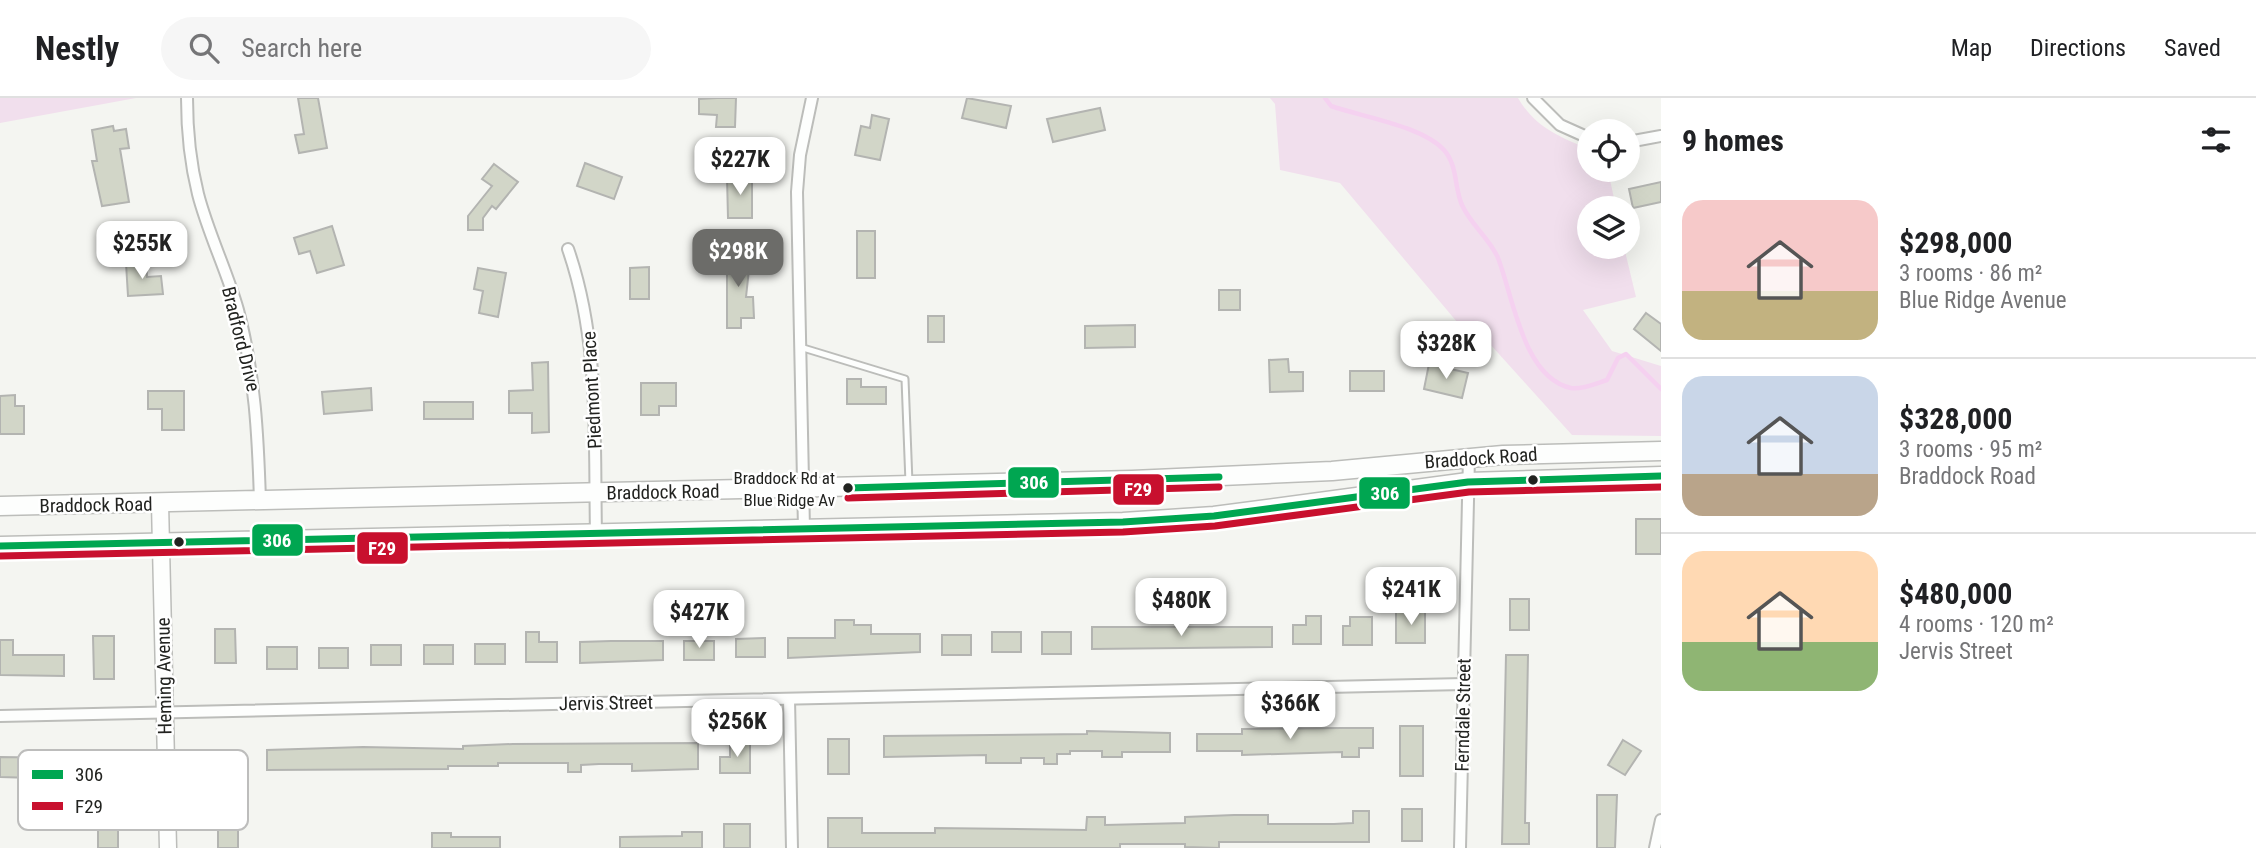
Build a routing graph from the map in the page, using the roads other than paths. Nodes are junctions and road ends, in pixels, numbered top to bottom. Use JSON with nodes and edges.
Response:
{"nodes":[{"id":1,"x":187,"y":98,"type":"edge"},
{"id":2,"x":812,"y":98,"type":"edge"},
{"id":3,"x":1533,"y":98,"type":"edge"},
{"id":4,"x":1577,"y":133,"type":"edge"},
{"id":5,"x":1661,"y":136,"type":"edge"},
{"id":6,"x":1640,"y":140,"type":"edge"},
{"id":7,"x":568,"y":248,"type":"dead end"},
{"id":8,"x":800,"y":347,"type":"junction"},
{"id":9,"x":1661,"y":451,"type":"edge"},
{"id":10,"x":1469,"y":457,"type":"junction"},
{"id":11,"x":1661,"y":476,"type":"edge"},
{"id":12,"x":1468,"y":482,"type":"junction"},
{"id":13,"x":909,"y":486,"type":"junction"},
{"id":14,"x":803,"y":489,"type":"junction"},
{"id":15,"x":595,"y":494,"type":"junction"},
{"id":16,"x":260,"y":501,"type":"junction"},
{"id":17,"x":160,"y":503,"type":"junction"},
{"id":18,"x":0,"y":506,"type":"edge"},
{"id":19,"x":804,"y":529,"type":"junction"},
{"id":20,"x":596,"y":534,"type":"junction"},
{"id":21,"x":161,"y":542,"type":"junction"},
{"id":22,"x":0,"y":547,"type":"edge"},
{"id":23,"x":1464,"y":684,"type":"junction"},
{"id":24,"x":789,"y":699,"type":"junction"},
{"id":25,"x":165,"y":713,"type":"junction"},
{"id":26,"x":0,"y":716,"type":"edge"},
{"id":27,"x":166,"y":750,"type":"edge"},
{"id":28,"x":1661,"y":821,"type":"edge"},
{"id":29,"x":168,"y":830,"type":"edge"},
{"id":30,"x":168,"y":848,"type":"edge"},
{"id":31,"x":792,"y":848,"type":"edge"},
{"id":32,"x":1460,"y":848,"type":"edge"},
{"id":33,"x":1655,"y":848,"type":"edge"}],
"edges":[{"from":1,"to":16,"type":"street","name":"Bradford Drive"},
{"from":2,"to":8,"type":"street"},
{"from":3,"to":4,"type":"street"},
{"from":5,"to":6,"type":"street"},
{"from":7,"to":15,"type":"street","name":"Piedmont Place"},
{"from":8,"to":13,"type":"lane"},
{"from":8,"to":14,"type":"street"},
{"from":9,"to":10,"type":"main road","name":"Braddock Road"},
{"from":10,"to":12,"type":"street","name":"Ferndale Street"},
{"from":10,"to":13,"type":"main road","name":"Braddock Road"},
{"from":11,"to":12,"type":"main road","name":"Braddock Road"},
{"from":12,"to":19,"type":"main road","name":"Braddock Road"},
{"from":12,"to":23,"type":"street","name":"Ferndale Street"},
{"from":13,"to":14,"type":"main road","name":"Braddock Road"},
{"from":14,"to":15,"type":"main road","name":"Braddock Road"},
{"from":14,"to":19,"type":"street"},
{"from":15,"to":16,"type":"main road","name":"Braddock Road"},
{"from":15,"to":20,"type":"street","name":"Piedmont Place"},
{"from":16,"to":17,"type":"main road","name":"Braddock Road"},
{"from":17,"to":18,"type":"main road","name":"Braddock Road"},
{"from":17,"to":21,"type":"street","name":"Heming Avenue"},
{"from":19,"to":20,"type":"main road","name":"Braddock Road"},
{"from":20,"to":21,"type":"main road","name":"Braddock Road"},
{"from":21,"to":22,"type":"main road","name":"Braddock Road"},
{"from":21,"to":25,"type":"street","name":"Heming Avenue"},
{"from":23,"to":24,"type":"street","name":"Jervis Street"},
{"from":23,"to":32,"type":"street","name":"Ferndale Street"},
{"from":24,"to":25,"type":"street","name":"Jervis Street"},
{"from":24,"to":31,"type":"street"},
{"from":25,"to":26,"type":"street","name":"Jervis Street"},
{"from":25,"to":27,"type":"street","name":"Heming Avenue"},
{"from":28,"to":33,"type":"street"},
{"from":29,"to":30,"type":"street","name":"Heming Avenue"}]}
